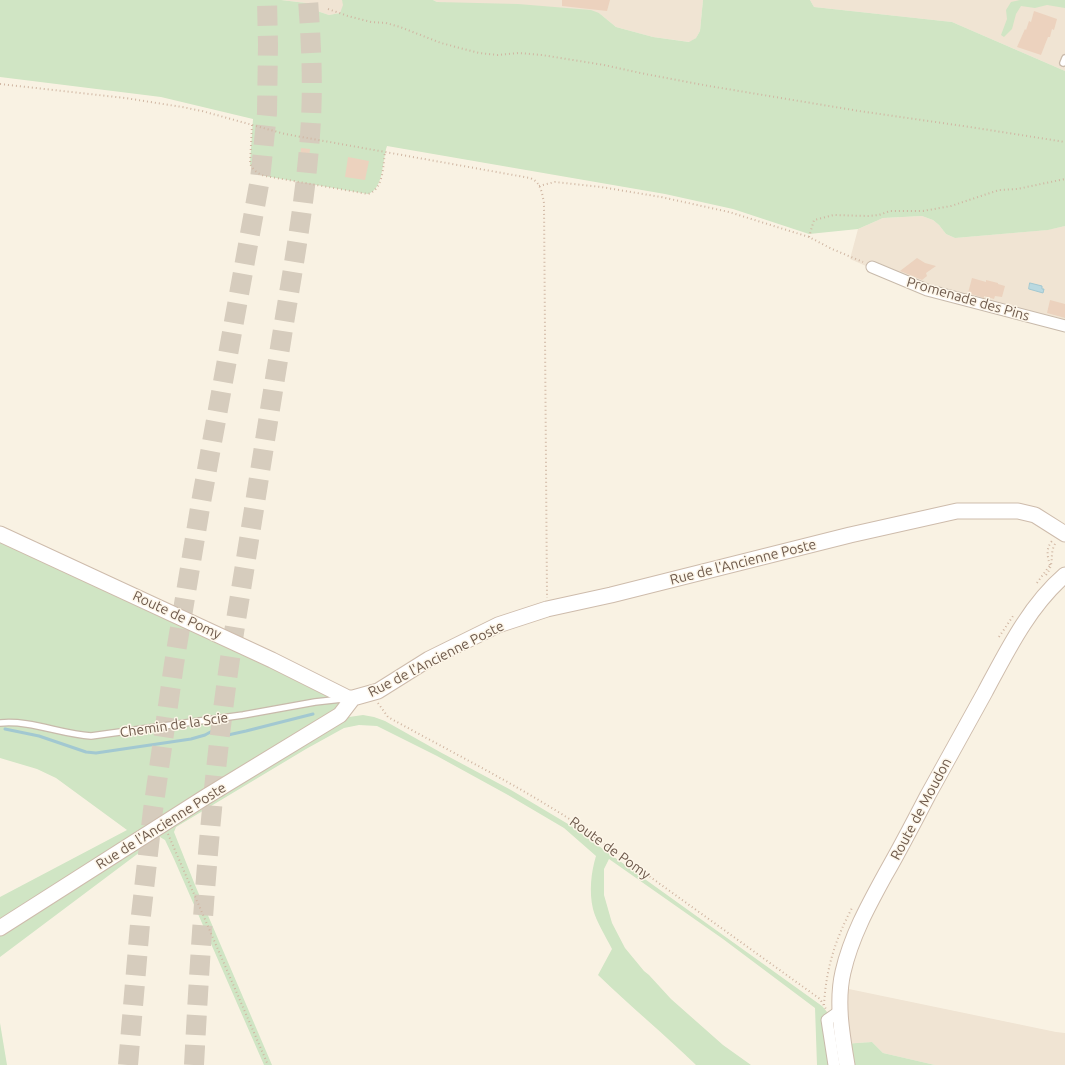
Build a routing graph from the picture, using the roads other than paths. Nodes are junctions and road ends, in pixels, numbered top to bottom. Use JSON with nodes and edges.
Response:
{"nodes":[{"id":1,"x":872,"y":266,"type":"road end"},
{"id":2,"x":1065,"y":326,"type":"edge"},
{"id":3,"x":0,"y":534,"type":"edge"},
{"id":4,"x":1060,"y":535,"type":"edge"},
{"id":5,"x":1060,"y":573,"type":"edge"},
{"id":6,"x":351,"y":698,"type":"junction"},
{"id":7,"x":0,"y":723,"type":"edge"},
{"id":8,"x":0,"y":928,"type":"edge"},
{"id":9,"x":840,"y":1010,"type":"junction"},
{"id":10,"x":834,"y":1065,"type":"edge"},
{"id":11,"x":847,"y":1065,"type":"edge"}],
"edges":[{"from":1,"to":2,"type":"street","name":"Promenade des Pins"},
{"from":3,"to":6,"type":"street","name":"Route de Pomy"},
{"from":4,"to":6,"type":"street","name":"Rue de l'Ancienne Poste"},
{"from":5,"to":9,"type":"street","name":"Route de Moudon"},
{"from":6,"to":7,"type":"lane","name":"Chemin de la Scie"},
{"from":6,"to":8,"type":"street","name":"Rue de l'Ancienne Poste"},
{"from":9,"to":10,"type":"street"},
{"from":9,"to":11,"type":"street","name":"Route de Moudon"}]}
